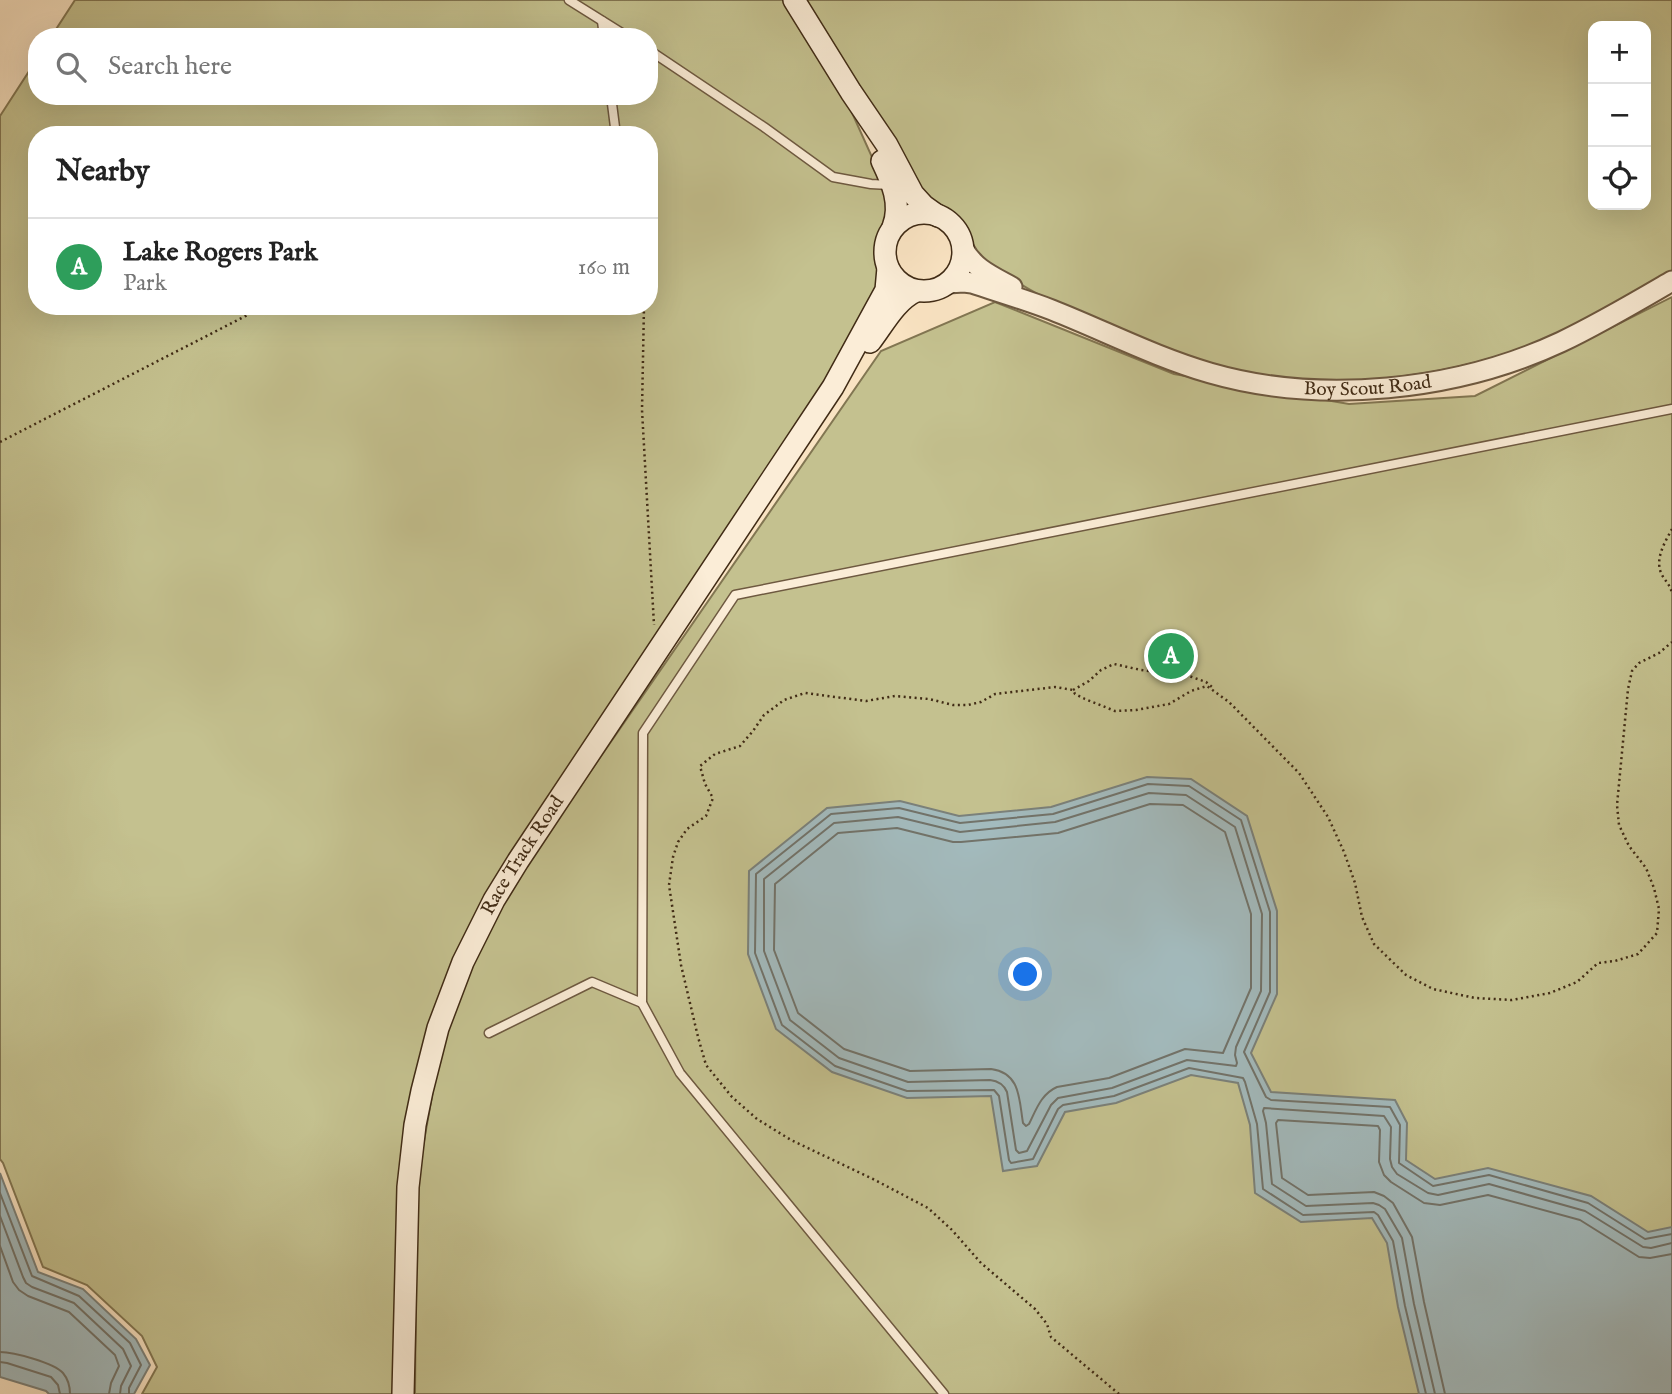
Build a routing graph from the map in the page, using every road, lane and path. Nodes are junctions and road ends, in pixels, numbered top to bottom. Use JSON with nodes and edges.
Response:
{"nodes":[{"id":1,"x":569,"y":0,"type":"edge"},
{"id":2,"x":794,"y":0,"type":"edge"},
{"id":3,"x":602,"y":21,"type":"junction"},
{"id":4,"x":603,"y":28,"type":"edge"},
{"id":5,"x":613,"y":28,"type":"edge"},
{"id":6,"x":658,"y":56,"type":"edge"},
{"id":7,"x":612,"y":105,"type":"edge"},
{"id":8,"x":615,"y":126,"type":"edge"},
{"id":9,"x":900,"y":186,"type":"junction"},
{"id":10,"x":938,"y":216,"type":"junction"},
{"id":11,"x":893,"y":227,"type":"junction"},
{"id":12,"x":963,"y":248,"type":"junction"},
{"id":13,"x":888,"y":268,"type":"junction"},
{"id":14,"x":1672,"y":281,"type":"edge"},
{"id":15,"x":948,"y":283,"type":"junction"},
{"id":16,"x":916,"y":291,"type":"junction"},
{"id":17,"x":1052,"y":310,"type":"junction"},
{"id":18,"x":247,"y":315,"type":"edge"},
{"id":19,"x":644,"y":315,"type":"edge"},
{"id":20,"x":833,"y":387,"type":"junction"},
{"id":21,"x":1672,"y":409,"type":"edge"},
{"id":22,"x":0,"y":442,"type":"edge"},
{"id":23,"x":1672,"y":529,"type":"edge"},
{"id":24,"x":1672,"y":593,"type":"edge"},
{"id":25,"x":1672,"y":642,"type":"edge"},
{"id":26,"x":656,"y":654,"type":"junction"},
{"id":27,"x":1073,"y":690,"type":"junction"},
{"id":28,"x":1214,"y":690,"type":"junction"},
{"id":29,"x":642,"y":1003,"type":"junction"},
{"id":30,"x":489,"y":1033,"type":"dead end"},
{"id":31,"x":403,"y":1394,"type":"edge"},
{"id":32,"x":944,"y":1394,"type":"edge"},
{"id":33,"x":1119,"y":1394,"type":"edge"}],
"edges":[{"from":1,"to":3,"type":"lane"},
{"from":2,"to":9,"type":"main road"},
{"from":3,"to":4,"type":"lane"},
{"from":3,"to":5,"type":"lane"},
{"from":6,"to":9,"type":"lane"},
{"from":7,"to":8,"type":"lane"},
{"from":9,"to":10,"type":"main road"},
{"from":9,"to":11,"type":"main road"},
{"from":10,"to":11,"type":"main road"},
{"from":10,"to":12,"type":"main road"},
{"from":11,"to":13,"type":"main road"},
{"from":12,"to":15,"type":"main road"},
{"from":12,"to":17,"type":"street","name":"Boy Scout Road"},
{"from":13,"to":16,"type":"main road"},
{"from":13,"to":20,"type":"main road","name":"Race Track Road"},
{"from":14,"to":17,"type":"street","name":"Boy Scout Road"},
{"from":15,"to":16,"type":"main road"},
{"from":15,"to":17,"type":"street","name":"Boy Scout Road"},
{"from":16,"to":20,"type":"main road","name":"Race Track Road"},
{"from":18,"to":22,"type":"path"},
{"from":19,"to":26,"type":"path"},
{"from":20,"to":26,"type":"main road","name":"Race Track Road"},
{"from":21,"to":29,"type":"lane"},
{"from":23,"to":24,"type":"path"},
{"from":25,"to":28,"type":"path"},
{"from":26,"to":31,"type":"main road","name":"Race Track Road"},
{"from":27,"to":28,"type":"path"},
{"from":27,"to":28,"type":"path"},
{"from":27,"to":33,"type":"path"},
{"from":29,"to":30,"type":"lane"},
{"from":29,"to":32,"type":"lane"}]}
